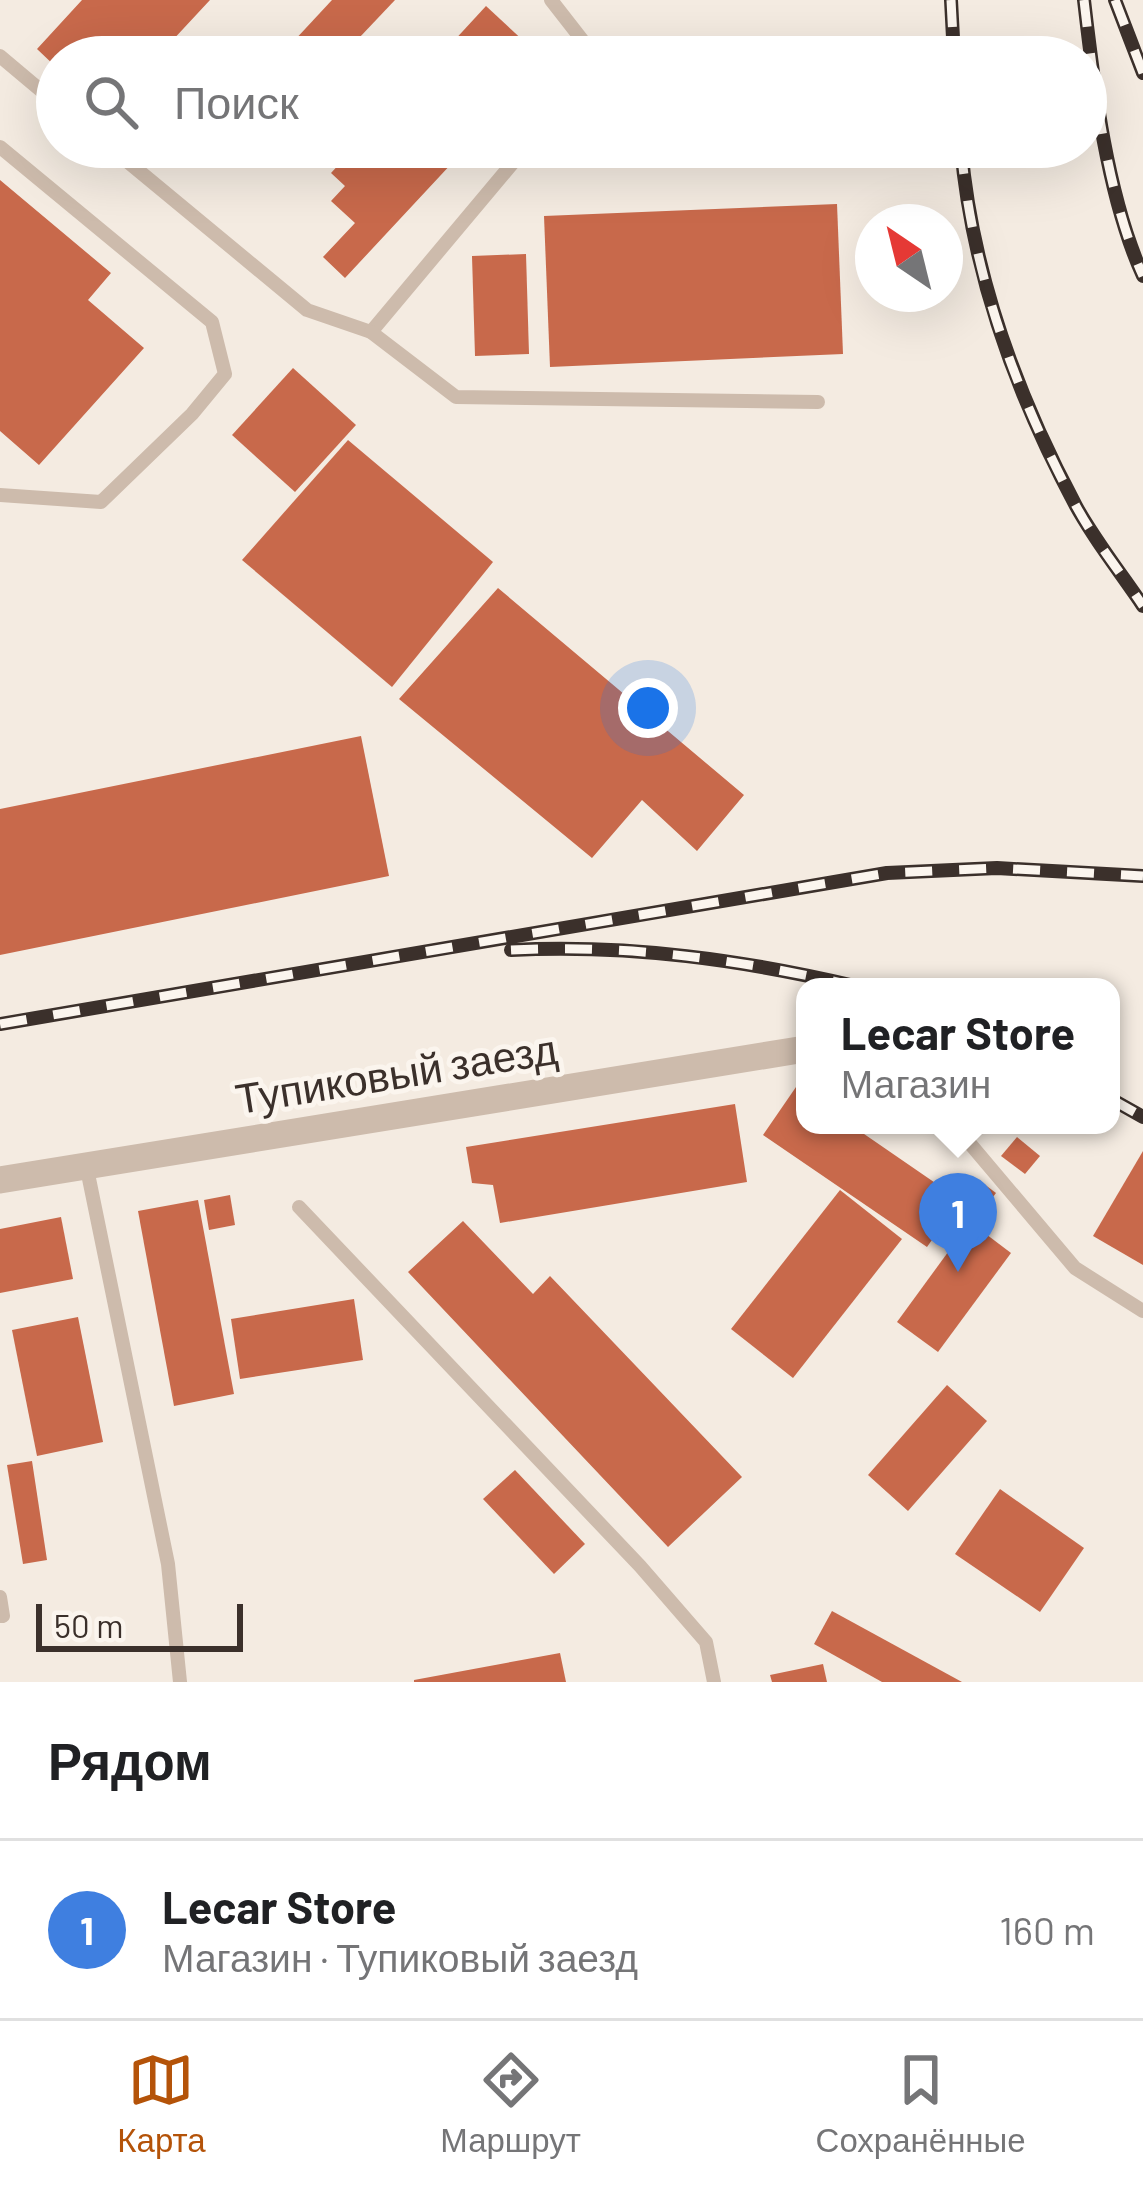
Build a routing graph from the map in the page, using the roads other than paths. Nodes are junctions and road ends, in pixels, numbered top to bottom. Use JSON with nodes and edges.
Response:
{"nodes":[{"id":1,"x":551,"y":0,"type":"edge"},
{"id":2,"x":579,"y":36,"type":"edge"},
{"id":3,"x":0,"y":56,"type":"edge"},
{"id":4,"x":36,"y":86,"type":"edge"},
{"id":5,"x":0,"y":147,"type":"edge"},
{"id":6,"x":135,"y":168,"type":"edge"},
{"id":7,"x":508,"y":168,"type":"edge"},
{"id":8,"x":371,"y":332,"type":"junction"},
{"id":9,"x":818,"y":402,"type":"dead end"},
{"id":10,"x":0,"y":495,"type":"edge"},
{"id":11,"x":796,"y":1050,"type":"edge"},
{"id":12,"x":959,"y":1134,"type":"edge"},
{"id":13,"x":86,"y":1164,"type":"junction"},
{"id":14,"x":0,"y":1180,"type":"edge"},
{"id":15,"x":299,"y":1207,"type":"dead end"},
{"id":16,"x":1143,"y":1311,"type":"edge"},
{"id":17,"x":0,"y":1597,"type":"edge"},
{"id":18,"x":0,"y":1616,"type":"edge"},
{"id":19,"x":180,"y":1682,"type":"edge"},
{"id":20,"x":714,"y":1682,"type":"edge"}],
"edges":[{"from":1,"to":2,"type":"lane"},
{"from":3,"to":4,"type":"lane"},
{"from":5,"to":10,"type":"lane"},
{"from":6,"to":8,"type":"lane"},
{"from":7,"to":8,"type":"lane"},
{"from":8,"to":9,"type":"lane"},
{"from":11,"to":13,"type":"street","name":"Тупиковый заезд"},
{"from":12,"to":16,"type":"lane"},
{"from":13,"to":14,"type":"street","name":"Тупиковый заезд"},
{"from":13,"to":19,"type":"lane"},
{"from":15,"to":20,"type":"lane"},
{"from":17,"to":18,"type":"lane"}]}
